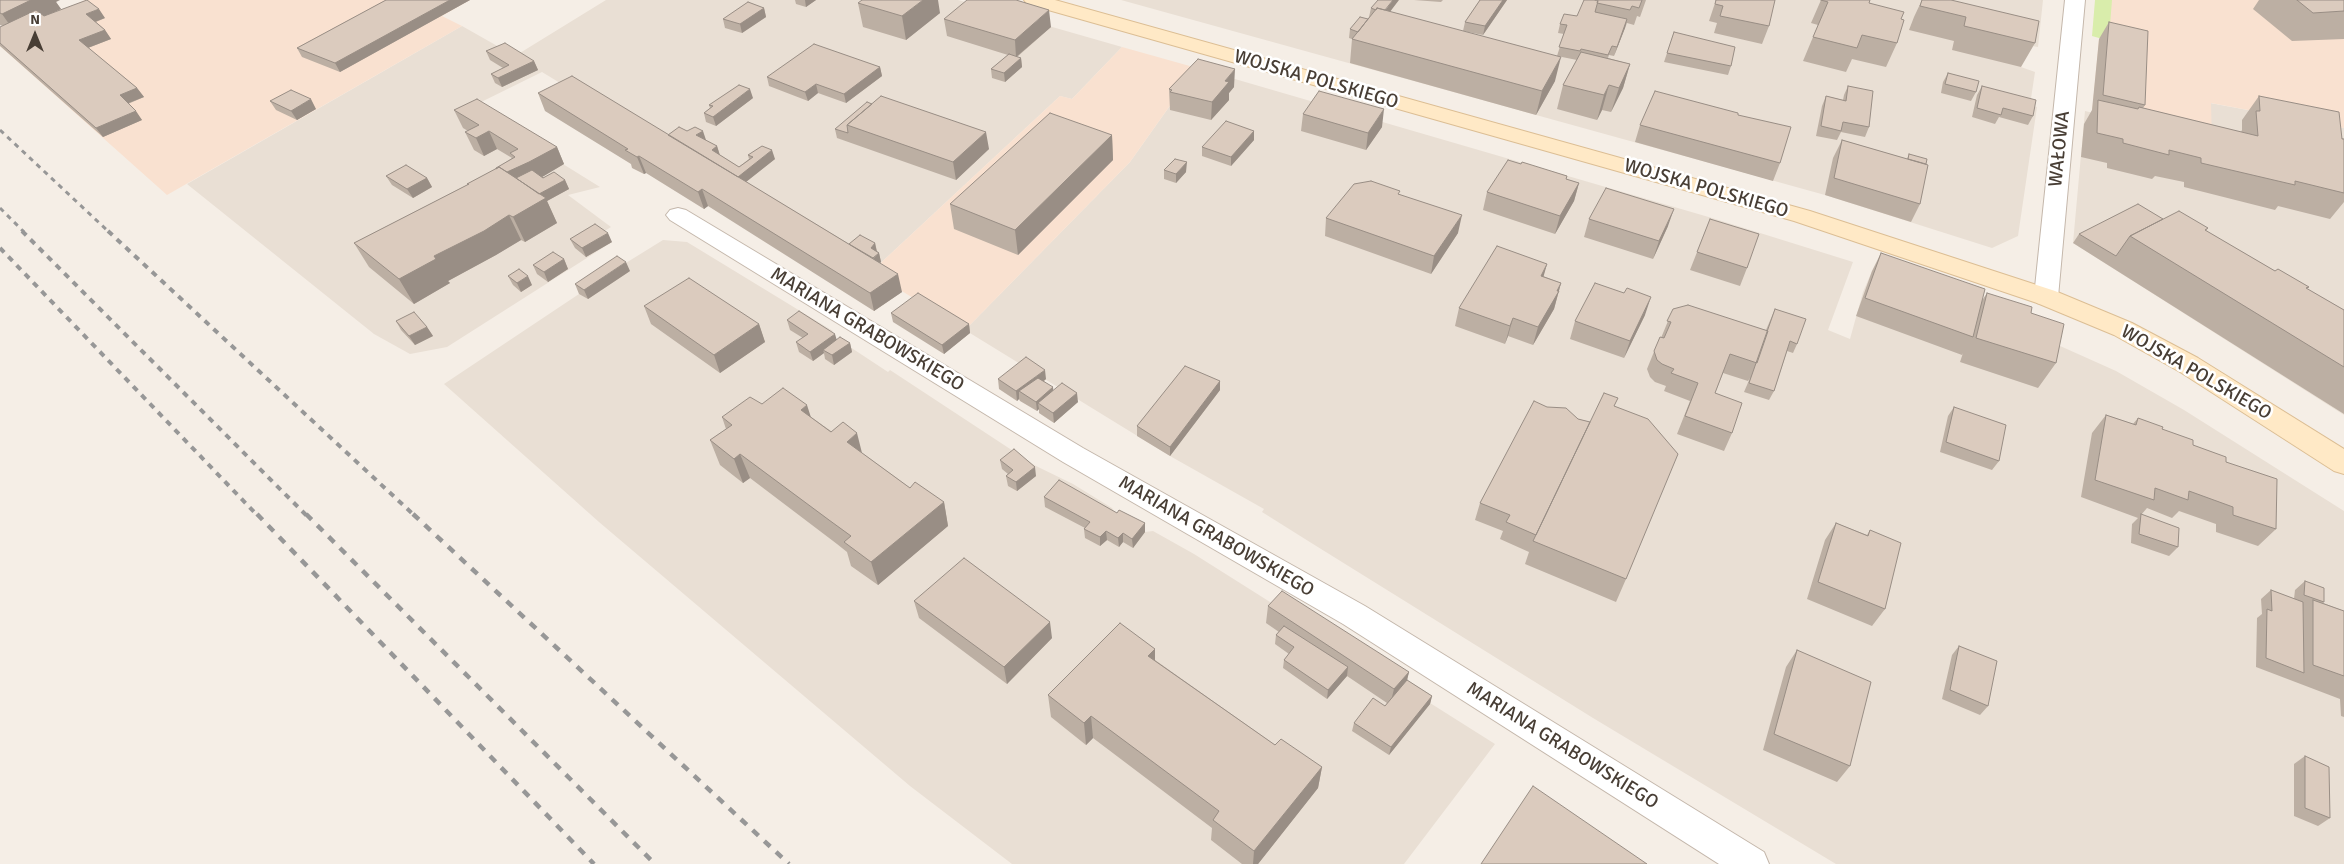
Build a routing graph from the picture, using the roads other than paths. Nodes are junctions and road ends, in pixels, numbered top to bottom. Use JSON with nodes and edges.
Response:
{"nodes":[{"id":1,"x":1034,"y":0,"type":"edge"},
{"id":2,"x":2075,"y":0,"type":"edge"},
{"id":3,"x":678,"y":215,"type":"dead end"},
{"id":4,"x":2046,"y":297,"type":"junction"},
{"id":5,"x":2344,"y":463,"type":"edge"},
{"id":6,"x":1751,"y":864,"type":"edge"}],
"edges":[{"from":1,"to":4,"type":"street","name":"WOJSKA POLSKIEGO"},
{"from":2,"to":4,"type":"street","name":"WAŁOWA"},
{"from":3,"to":6,"type":"street","name":"MARIANA GRABOWSKIEGO"},
{"from":4,"to":5,"type":"street","name":"WOJSKA POLSKIEGO"}]}
